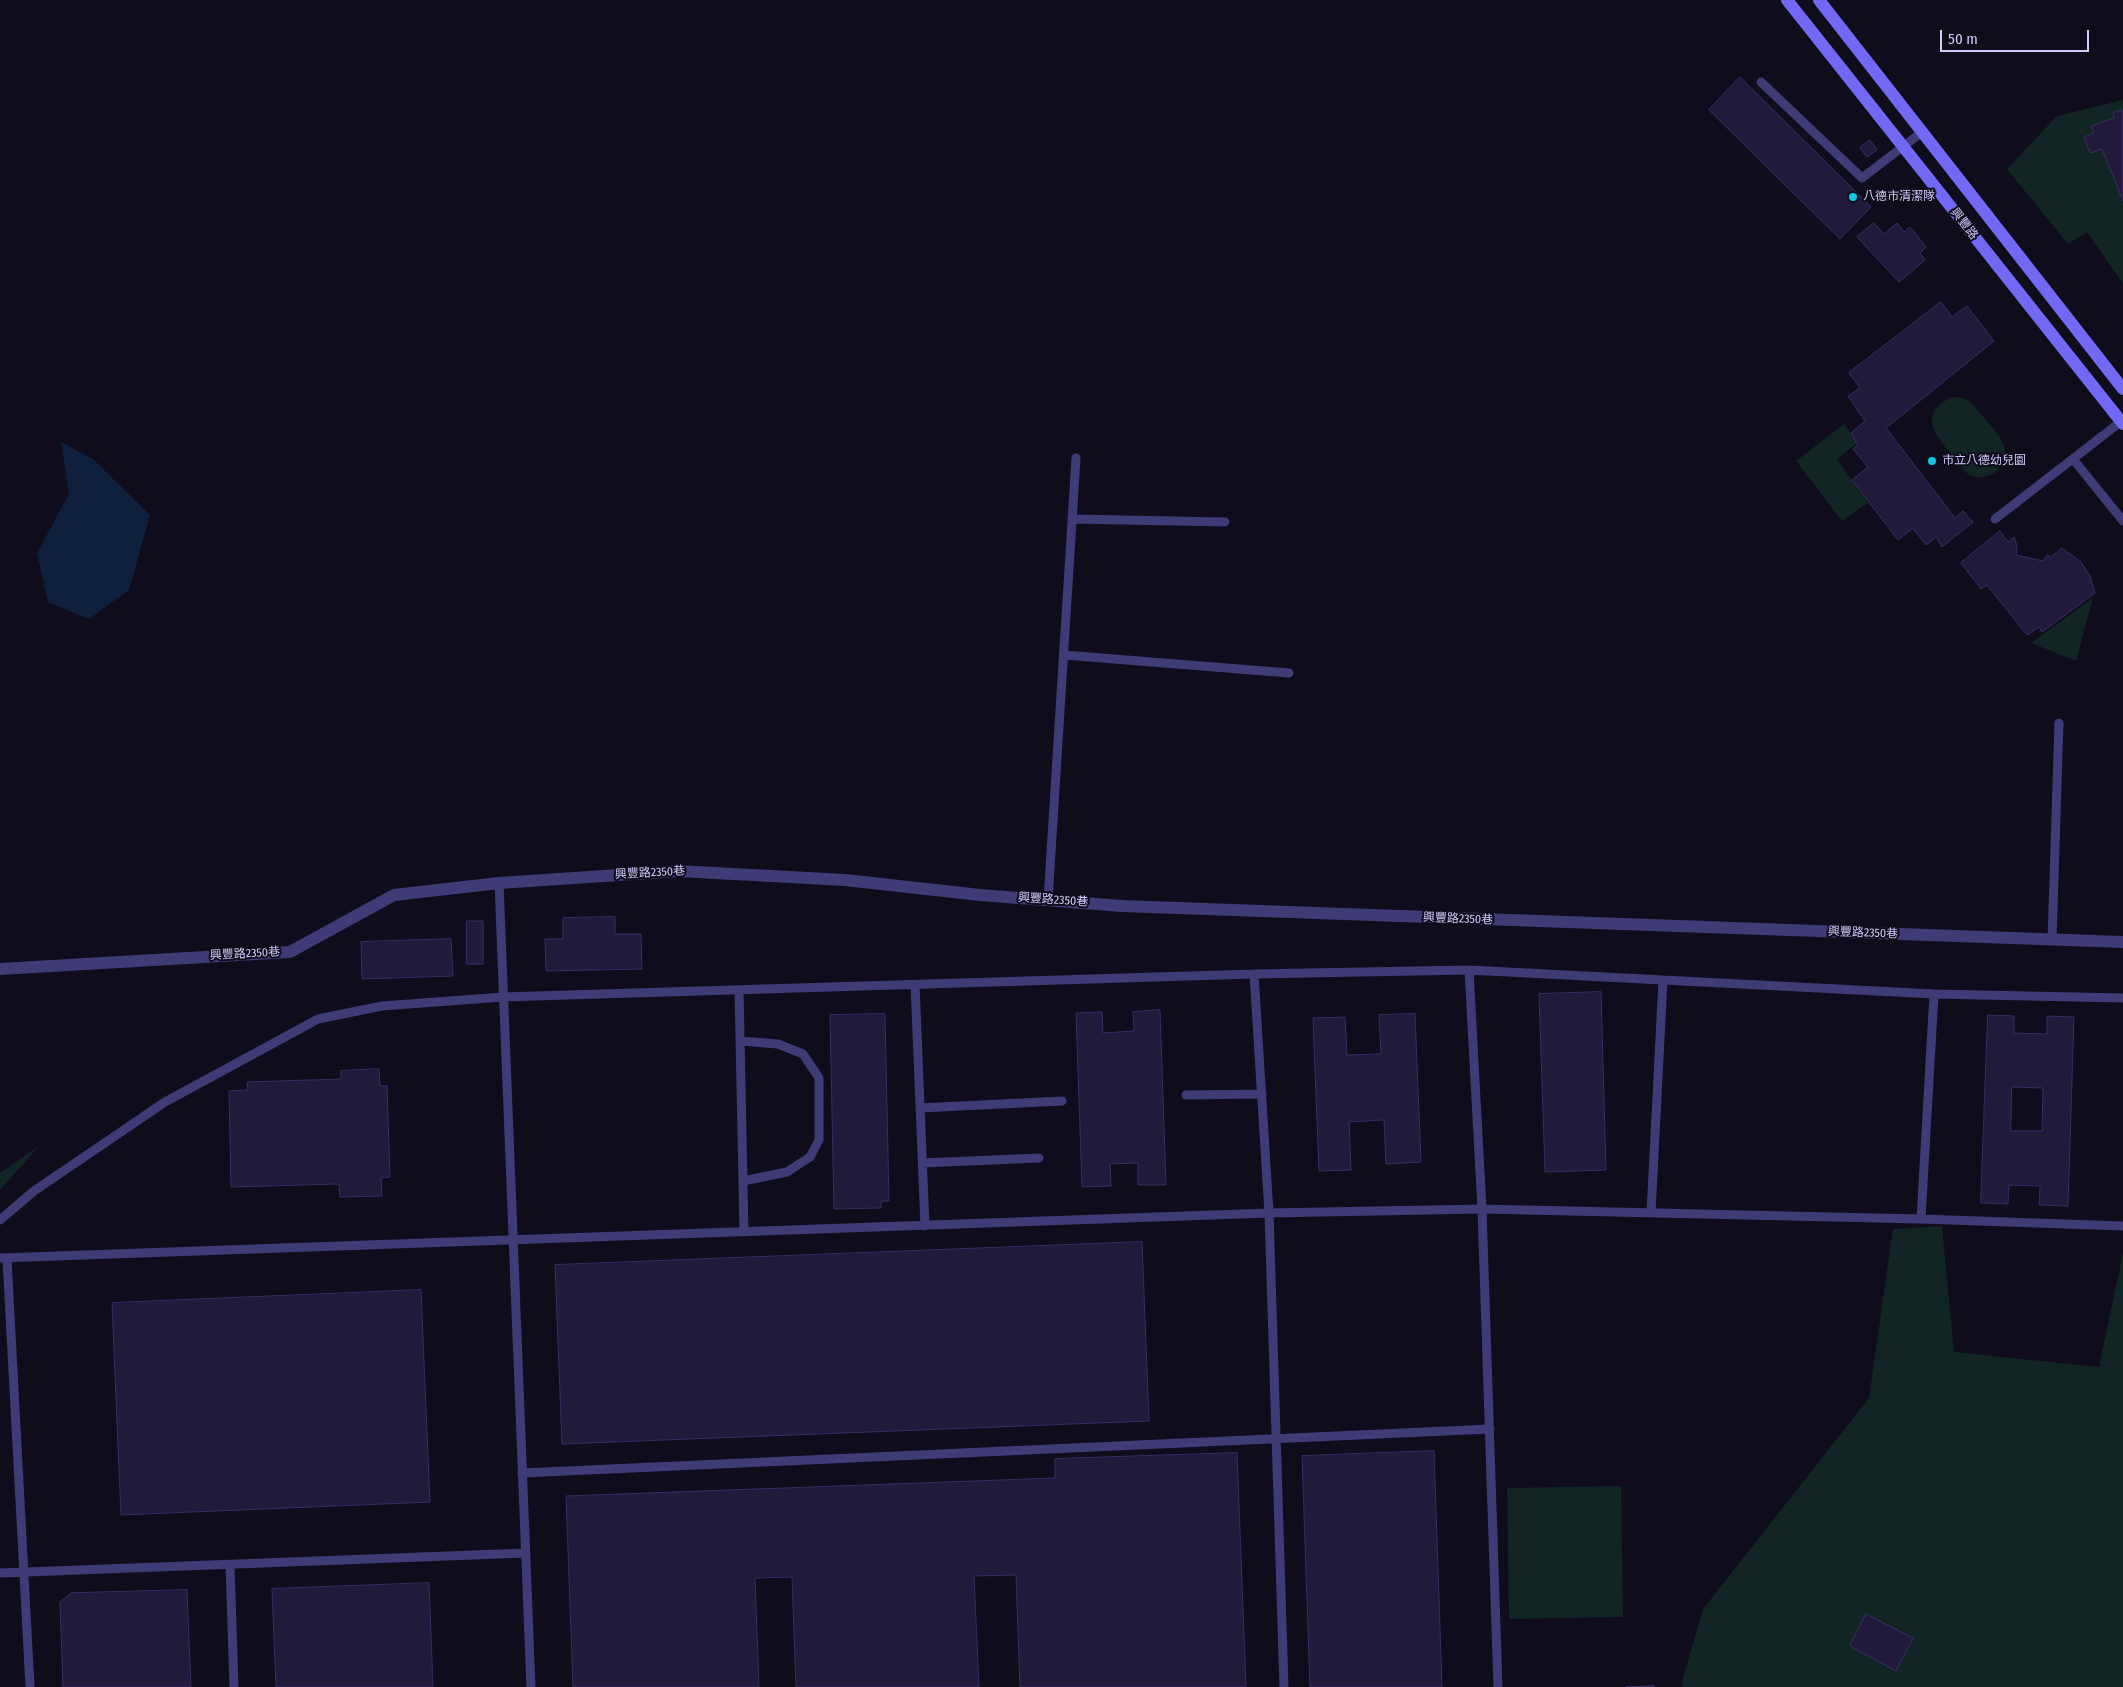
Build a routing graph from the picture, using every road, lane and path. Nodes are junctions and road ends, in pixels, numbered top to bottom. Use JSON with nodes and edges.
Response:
{"nodes":[{"id":1,"x":1787,"y":0,"type":"edge"},
{"id":2,"x":1819,"y":0,"type":"edge"},
{"id":3,"x":1761,"y":82,"type":"dead end"},
{"id":4,"x":1922,"y":132,"type":"junction"},
{"id":5,"x":1902,"y":146,"type":"junction"},
{"id":6,"x":2123,"y":389,"type":"edge"},
{"id":7,"x":2122,"y":422,"type":"edge"},
{"id":8,"x":1076,"y":458,"type":"dead end"},
{"id":9,"x":2073,"y":459,"type":"junction"},
{"id":10,"x":1072,"y":519,"type":"junction"},
{"id":11,"x":1995,"y":519,"type":"dead end"},
{"id":12,"x":2123,"y":521,"type":"edge"},
{"id":13,"x":1225,"y":522,"type":"dead end"},
{"id":14,"x":1064,"y":655,"type":"junction"},
{"id":15,"x":1289,"y":673,"type":"dead end"},
{"id":16,"x":2059,"y":723,"type":"dead end"},
{"id":17,"x":498,"y":883,"type":"junction"},
{"id":18,"x":1048,"y":900,"type":"junction"},
{"id":19,"x":2052,"y":940,"type":"junction"},
{"id":20,"x":2123,"y":942,"type":"edge"},
{"id":21,"x":0,"y":969,"type":"edge"},
{"id":22,"x":1469,"y":970,"type":"junction"},
{"id":23,"x":1254,"y":974,"type":"junction"},
{"id":24,"x":1663,"y":980,"type":"junction"},
{"id":25,"x":915,"y":985,"type":"junction"},
{"id":26,"x":739,"y":990,"type":"junction"},
{"id":27,"x":1934,"y":994,"type":"junction"},
{"id":28,"x":503,"y":997,"type":"junction"},
{"id":29,"x":2123,"y":998,"type":"edge"},
{"id":30,"x":740,"y":1041,"type":"junction"},
{"id":31,"x":1262,"y":1094,"type":"junction"},
{"id":32,"x":1186,"y":1095,"type":"dead end"},
{"id":33,"x":1062,"y":1101,"type":"dead end"},
{"id":34,"x":920,"y":1108,"type":"junction"},
{"id":35,"x":1039,"y":1158,"type":"dead end"},
{"id":36,"x":923,"y":1163,"type":"junction"},
{"id":37,"x":743,"y":1181,"type":"junction"},
{"id":38,"x":1482,"y":1209,"type":"junction"},
{"id":39,"x":1269,"y":1213,"type":"junction"},
{"id":40,"x":1651,"y":1213,"type":"junction"},
{"id":41,"x":1921,"y":1219,"type":"junction"},
{"id":42,"x":0,"y":1220,"type":"edge"},
{"id":43,"x":925,"y":1226,"type":"junction"},
{"id":44,"x":2123,"y":1226,"type":"edge"},
{"id":45,"x":744,"y":1232,"type":"junction"},
{"id":46,"x":513,"y":1240,"type":"junction"},
{"id":47,"x":4,"y":1259,"type":"edge"},
{"id":48,"x":1490,"y":1429,"type":"junction"},
{"id":49,"x":1276,"y":1438,"type":"junction"},
{"id":50,"x":522,"y":1473,"type":"junction"},
{"id":51,"x":526,"y":1553,"type":"junction"},
{"id":52,"x":230,"y":1565,"type":"junction"},
{"id":53,"x":0,"y":1573,"type":"edge"},
{"id":54,"x":24,"y":1573,"type":"junction"},
{"id":55,"x":30,"y":1687,"type":"edge"},
{"id":56,"x":234,"y":1687,"type":"edge"},
{"id":57,"x":531,"y":1687,"type":"edge"},
{"id":58,"x":1284,"y":1687,"type":"edge"},
{"id":59,"x":1498,"y":1687,"type":"edge"}],
"edges":[{"from":1,"to":5,"type":"main road","name":"興豐路"},
{"from":2,"to":4,"type":"main road","name":"興豐路"},
{"from":3,"to":5,"type":"lane"},
{"from":4,"to":5,"type":"lane"},
{"from":4,"to":6,"type":"main road","name":"興豐路"},
{"from":5,"to":7,"type":"main road","name":"興豐路"},
{"from":7,"to":9,"type":"lane"},
{"from":8,"to":10,"type":"lane"},
{"from":9,"to":11,"type":"lane"},
{"from":9,"to":12,"type":"lane"},
{"from":10,"to":13,"type":"lane"},
{"from":10,"to":14,"type":"lane"},
{"from":14,"to":15,"type":"lane"},
{"from":14,"to":18,"type":"lane"},
{"from":16,"to":19,"type":"lane"},
{"from":17,"to":18,"type":"street","name":"興豐路2350巷"},
{"from":17,"to":21,"type":"street","name":"興豐路2350巷"},
{"from":17,"to":28,"type":"lane"},
{"from":18,"to":19,"type":"street","name":"興豐路2350巷"},
{"from":19,"to":20,"type":"street","name":"興豐路2350巷"},
{"from":22,"to":23,"type":"lane"},
{"from":22,"to":24,"type":"lane"},
{"from":22,"to":38,"type":"lane"},
{"from":23,"to":25,"type":"lane"},
{"from":23,"to":31,"type":"lane"},
{"from":24,"to":27,"type":"lane"},
{"from":24,"to":40,"type":"lane"},
{"from":25,"to":26,"type":"lane"},
{"from":25,"to":34,"type":"lane"},
{"from":26,"to":28,"type":"lane"},
{"from":26,"to":30,"type":"lane"},
{"from":27,"to":29,"type":"lane"},
{"from":27,"to":41,"type":"lane"},
{"from":28,"to":42,"type":"lane"},
{"from":28,"to":46,"type":"lane"},
{"from":30,"to":37,"type":"lane"},
{"from":30,"to":37,"type":"lane"},
{"from":31,"to":32,"type":"lane"},
{"from":31,"to":39,"type":"lane"},
{"from":33,"to":34,"type":"lane"},
{"from":34,"to":36,"type":"lane"},
{"from":35,"to":36,"type":"lane"},
{"from":36,"to":43,"type":"lane"},
{"from":37,"to":45,"type":"lane"},
{"from":38,"to":39,"type":"lane"},
{"from":38,"to":40,"type":"lane"},
{"from":38,"to":48,"type":"lane"},
{"from":39,"to":43,"type":"lane"},
{"from":39,"to":49,"type":"lane"},
{"from":40,"to":41,"type":"lane"},
{"from":41,"to":44,"type":"lane"},
{"from":43,"to":45,"type":"lane"},
{"from":45,"to":46,"type":"lane"},
{"from":46,"to":47,"type":"lane"},
{"from":46,"to":50,"type":"lane"},
{"from":47,"to":54,"type":"lane"},
{"from":48,"to":49,"type":"lane"},
{"from":48,"to":59,"type":"lane"},
{"from":49,"to":50,"type":"lane"},
{"from":49,"to":58,"type":"lane"},
{"from":50,"to":51,"type":"lane"},
{"from":51,"to":52,"type":"lane"},
{"from":51,"to":57,"type":"lane"},
{"from":52,"to":54,"type":"lane"},
{"from":52,"to":56,"type":"lane"},
{"from":53,"to":54,"type":"lane"},
{"from":54,"to":55,"type":"lane"}]}
